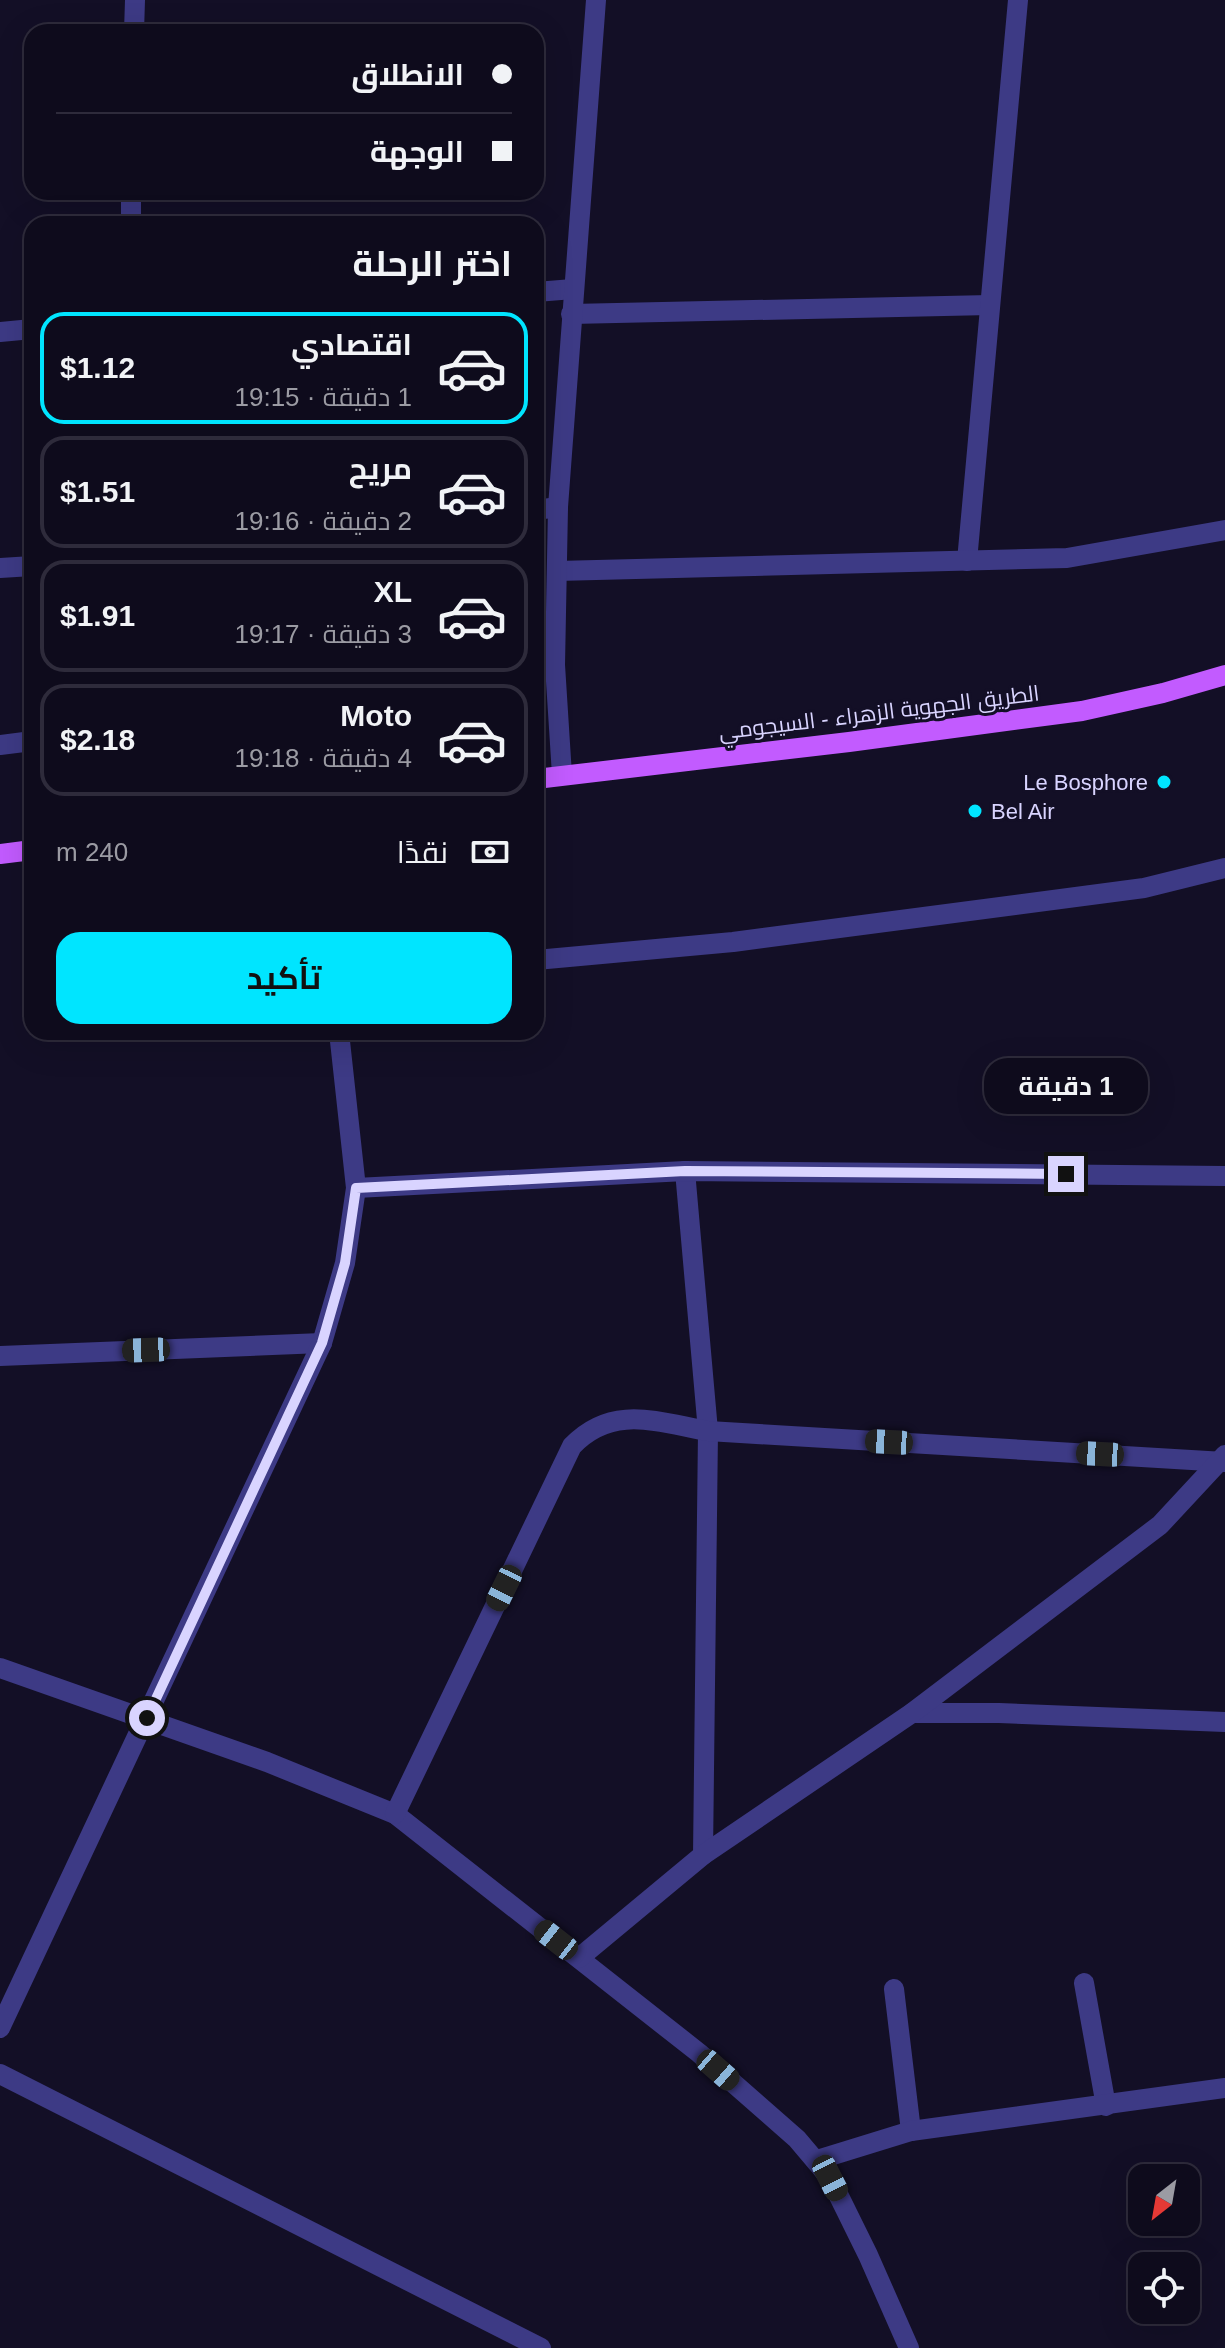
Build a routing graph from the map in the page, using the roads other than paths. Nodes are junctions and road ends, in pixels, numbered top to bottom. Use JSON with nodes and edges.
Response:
{"nodes":[{"id":1,"x":135,"y":0,"type":"edge"},
{"id":2,"x":596,"y":0,"type":"edge"},
{"id":3,"x":1018,"y":0,"type":"edge"},
{"id":4,"x":134,"y":24,"type":"edge"},
{"id":5,"x":573,"y":289,"type":"junction"},
{"id":6,"x":544,"y":291,"type":"edge"},
{"id":7,"x":990,"y":305,"type":"junction"},
{"id":8,"x":571,"y":314,"type":"junction"},
{"id":9,"x":24,"y":330,"type":"edge"},
{"id":10,"x":0,"y":332,"type":"edge"},
{"id":11,"x":558,"y":507,"type":"junction"},
{"id":12,"x":544,"y":509,"type":"edge"},
{"id":13,"x":1225,"y":530,"type":"edge"},
{"id":14,"x":967,"y":561,"type":"junction"},
{"id":15,"x":24,"y":566,"type":"edge"},
{"id":16,"x":0,"y":568,"type":"edge"},
{"id":17,"x":557,"y":571,"type":"junction"},
{"id":18,"x":546,"y":666,"type":"edge"},
{"id":19,"x":1225,"y":675,"type":"edge"},
{"id":20,"x":24,"y":742,"type":"edge"},
{"id":21,"x":0,"y":745,"type":"edge"},
{"id":22,"x":562,"y":775,"type":"junction"},
{"id":23,"x":544,"y":778,"type":"edge"},
{"id":24,"x":24,"y":851,"type":"edge"},
{"id":25,"x":0,"y":854,"type":"edge"},
{"id":26,"x":1225,"y":868,"type":"edge"},
{"id":27,"x":544,"y":959,"type":"edge"},
{"id":28,"x":340,"y":1040,"type":"edge"},
{"id":29,"x":685,"y":1171,"type":"junction"},
{"id":30,"x":1225,"y":1176,"type":"edge"},
{"id":31,"x":356,"y":1188,"type":"junction"},
{"id":32,"x":322,"y":1343,"type":"junction"},
{"id":33,"x":0,"y":1356,"type":"edge"},
{"id":34,"x":708,"y":1431,"type":"junction"},
{"id":35,"x":1223,"y":1459,"type":"edge"},
{"id":36,"x":0,"y":1668,"type":"edge"},
{"id":37,"x":912,"y":1713,"type":"junction"},
{"id":38,"x":147,"y":1718,"type":"junction"},
{"id":39,"x":1225,"y":1722,"type":"edge"},
{"id":40,"x":395,"y":1814,"type":"junction"},
{"id":41,"x":703,"y":1855,"type":"junction"},
{"id":42,"x":579,"y":1958,"type":"junction"},
{"id":43,"x":1084,"y":1983,"type":"dead end"},
{"id":44,"x":894,"y":1989,"type":"dead end"},
{"id":45,"x":0,"y":2028,"type":"edge"},
{"id":46,"x":0,"y":2074,"type":"edge"},
{"id":47,"x":1225,"y":2088,"type":"edge"},
{"id":48,"x":1106,"y":2106,"type":"junction"},
{"id":49,"x":911,"y":2131,"type":"junction"},
{"id":50,"x":817,"y":2160,"type":"junction"},
{"id":51,"x":541,"y":2348,"type":"edge"},
{"id":52,"x":909,"y":2348,"type":"edge"}],
"edges":[{"from":1,"to":4,"type":"street"},
{"from":2,"to":5,"type":"street"},
{"from":3,"to":7,"type":"street"},
{"from":5,"to":6,"type":"street"},
{"from":5,"to":8,"type":"street"},
{"from":7,"to":8,"type":"street"},
{"from":7,"to":14,"type":"street"},
{"from":8,"to":11,"type":"street"},
{"from":9,"to":10,"type":"street"},
{"from":11,"to":12,"type":"street"},
{"from":11,"to":17,"type":"street"},
{"from":13,"to":14,"type":"street"},
{"from":14,"to":17,"type":"street"},
{"from":15,"to":16,"type":"street"},
{"from":17,"to":18,"type":"street"},
{"from":18,"to":22,"type":"street"},
{"from":19,"to":22,"type":"main road","name":"الطريق الجهوية الزهراء - السيجومي"},
{"from":20,"to":21,"type":"street"},
{"from":22,"to":23,"type":"main road","name":"الطريق الجهوية الزهراء - السيجومي"},
{"from":24,"to":25,"type":"main road"},
{"from":26,"to":27,"type":"street"},
{"from":28,"to":31,"type":"street"},
{"from":29,"to":30,"type":"street"},
{"from":29,"to":31,"type":"street"},
{"from":29,"to":34,"type":"street"},
{"from":31,"to":32,"type":"street"},
{"from":32,"to":33,"type":"street"},
{"from":32,"to":38,"type":"street"},
{"from":34,"to":35,"type":"street"},
{"from":34,"to":40,"type":"street"},
{"from":34,"to":41,"type":"street"},
{"from":35,"to":37,"type":"street"},
{"from":36,"to":38,"type":"street"},
{"from":37,"to":39,"type":"street"},
{"from":37,"to":41,"type":"street"},
{"from":38,"to":40,"type":"street"},
{"from":38,"to":45,"type":"street"},
{"from":40,"to":42,"type":"street"},
{"from":41,"to":42,"type":"street"},
{"from":42,"to":50,"type":"street"},
{"from":43,"to":48,"type":"street"},
{"from":44,"to":49,"type":"street"},
{"from":46,"to":51,"type":"street"},
{"from":47,"to":48,"type":"street"},
{"from":48,"to":49,"type":"street"},
{"from":49,"to":50,"type":"street"},
{"from":50,"to":52,"type":"street"}]}
